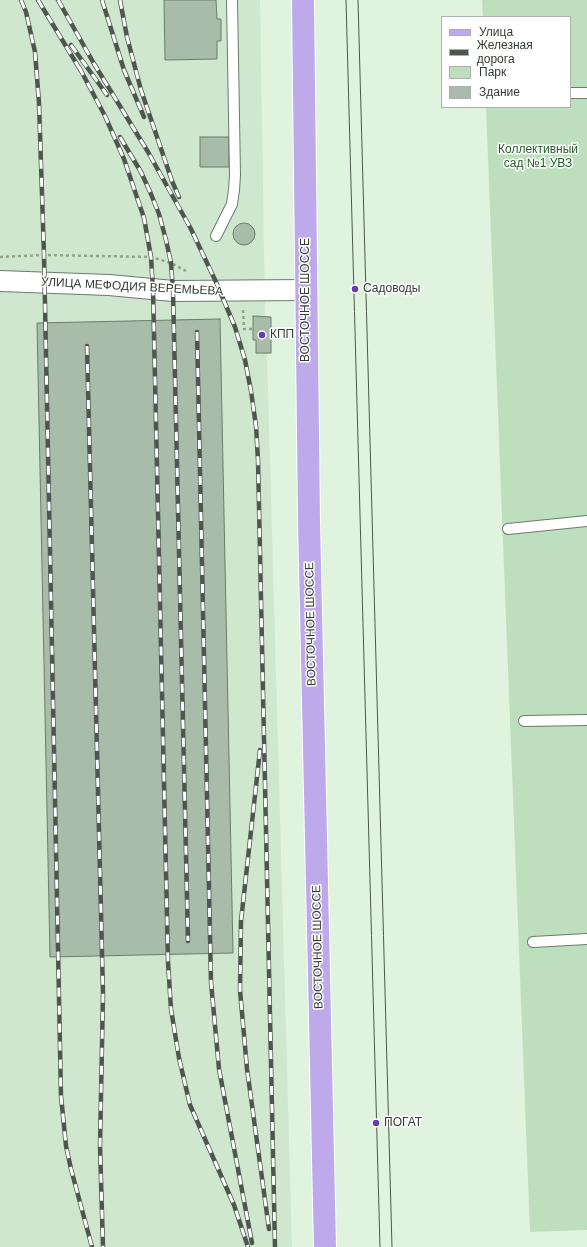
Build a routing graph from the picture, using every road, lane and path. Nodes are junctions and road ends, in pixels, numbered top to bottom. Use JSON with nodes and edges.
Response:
{"nodes":[{"id":1,"x":232,"y":0,"type":"edge"},
{"id":2,"x":303,"y":0,"type":"edge"},
{"id":3,"x":571,"y":93,"type":"edge"},
{"id":4,"x":587,"y":93,"type":"edge"},
{"id":5,"x":216,"y":236,"type":"dead end"},
{"id":6,"x":0,"y":281,"type":"edge"},
{"id":7,"x":306,"y":290,"type":"junction"},
{"id":8,"x":587,"y":521,"type":"edge"},
{"id":9,"x":508,"y":530,"type":"dead end"},
{"id":10,"x":587,"y":720,"type":"edge"},
{"id":11,"x":524,"y":722,"type":"dead end"},
{"id":12,"x":587,"y":939,"type":"edge"},
{"id":13,"x":533,"y":942,"type":"dead end"},
{"id":14,"x":325,"y":1247,"type":"edge"}],
"edges":[{"from":1,"to":5,"type":"lane"},
{"from":2,"to":7,"type":"main road","name":"ВОСТОЧНОЕ ШОССЕ"},
{"from":3,"to":4,"type":"lane"},
{"from":6,"to":7,"type":"street","name":"УЛИЦА МЕФОДИЯ ВЕРЕМЬЕВА"},
{"from":7,"to":14,"type":"main road","name":"ВОСТОЧНОЕ ШОССЕ"},
{"from":8,"to":9,"type":"lane"},
{"from":10,"to":11,"type":"lane"},
{"from":12,"to":13,"type":"lane"}]}
